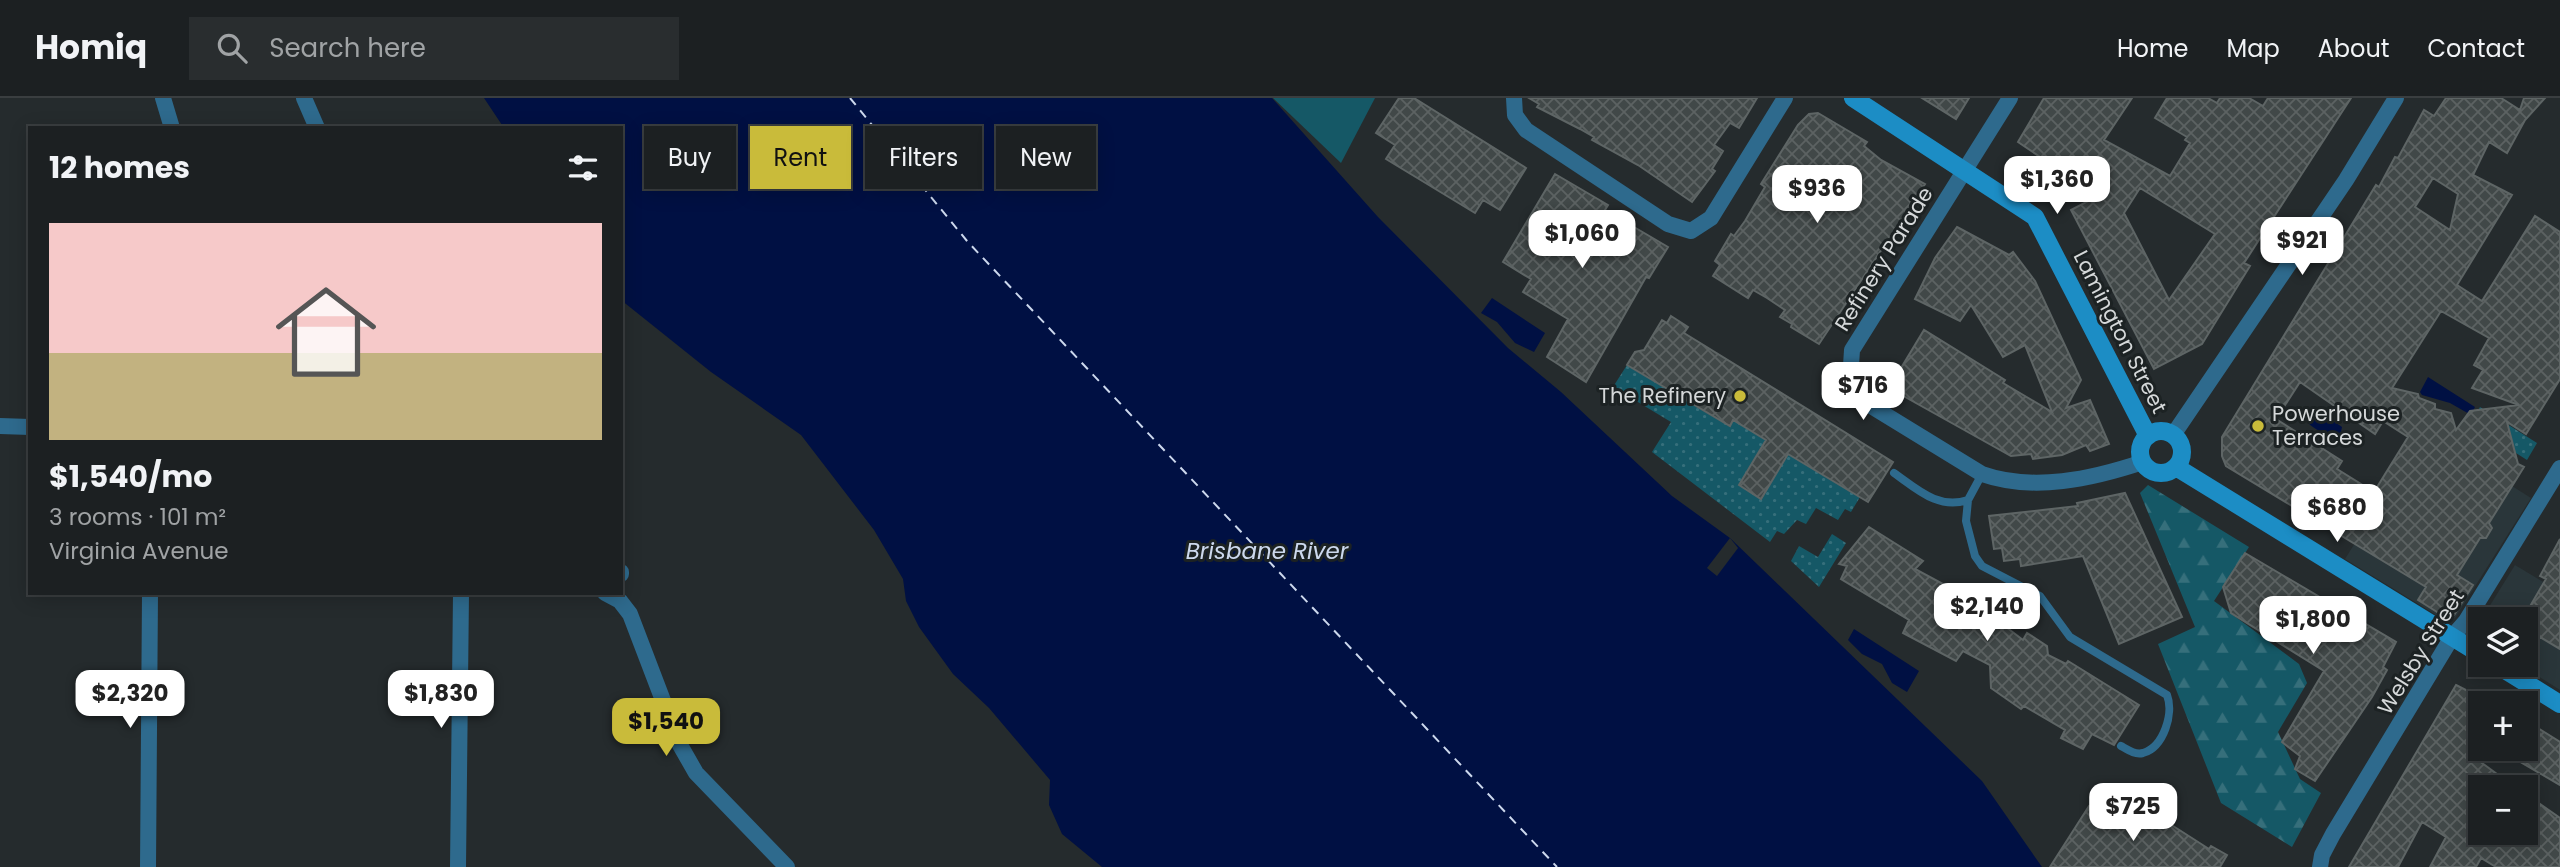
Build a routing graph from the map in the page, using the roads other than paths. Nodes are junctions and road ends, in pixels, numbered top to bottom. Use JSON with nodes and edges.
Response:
{"nodes":[{"id":1,"x":163,"y":98,"type":"edge"},
{"id":2,"x":304,"y":98,"type":"edge"},
{"id":3,"x":1514,"y":98,"type":"edge"},
{"id":4,"x":1785,"y":98,"type":"edge"},
{"id":5,"x":1853,"y":98,"type":"edge"},
{"id":6,"x":2010,"y":98,"type":"edge"},
{"id":7,"x":2396,"y":98,"type":"edge"},
{"id":8,"x":172,"y":126,"type":"edge"},
{"id":9,"x":316,"y":126,"type":"edge"},
{"id":10,"x":1965,"y":170,"type":"junction"},
{"id":11,"x":0,"y":426,"type":"edge"},
{"id":12,"x":28,"y":427,"type":"edge"},
{"id":13,"x":2173,"y":435,"type":"junction"},
{"id":14,"x":2148,"y":436,"type":"junction"},
{"id":15,"x":2143,"y":462,"type":"junction"},
{"id":16,"x":2176,"y":467,"type":"junction"},
{"id":17,"x":2560,"y":468,"type":"edge"},
{"id":18,"x":1894,"y":473,"type":"dead end"},
{"id":19,"x":1982,"y":474,"type":"junction"},
{"id":20,"x":1968,"y":500,"type":"junction"},
{"id":21,"x":150,"y":595,"type":"edge"},
{"id":22,"x":461,"y":595,"type":"edge"},
{"id":23,"x":620,"y":597,"type":"edge"},
{"id":24,"x":2452,"y":637,"type":"junction"},
{"id":25,"x":2468,"y":647,"type":"edge"},
{"id":26,"x":2516,"y":677,"type":"edge"},
{"id":27,"x":2560,"y":704,"type":"edge"},
{"id":28,"x":2122,"y":746,"type":"dead end"},
{"id":29,"x":2320,"y":864,"type":"edge"},
{"id":30,"x":148,"y":867,"type":"edge"},
{"id":31,"x":458,"y":867,"type":"edge"},
{"id":32,"x":788,"y":867,"type":"edge"}],
"edges":[{"from":1,"to":8,"type":"street"},
{"from":2,"to":9,"type":"street"},
{"from":3,"to":4,"type":"street"},
{"from":5,"to":10,"type":"street","name":"Lamington Street"},
{"from":6,"to":10,"type":"street","name":"Refinery Parade"},
{"from":7,"to":13,"type":"street"},
{"from":10,"to":14,"type":"street","name":"Lamington Street"},
{"from":10,"to":19,"type":"street","name":"Refinery Parade"},
{"from":11,"to":12,"type":"street"},
{"from":13,"to":14,"type":"street"},
{"from":13,"to":16,"type":"street"},
{"from":14,"to":15,"type":"street"},
{"from":15,"to":16,"type":"street"},
{"from":15,"to":19,"type":"street","name":"Refinery Parade"},
{"from":16,"to":24,"type":"street"},
{"from":17,"to":24,"type":"street","name":"Welsby Street"},
{"from":18,"to":20,"type":"lane"},
{"from":19,"to":20,"type":"lane"},
{"from":20,"to":28,"type":"lane"},
{"from":21,"to":30,"type":"street"},
{"from":22,"to":31,"type":"street"},
{"from":23,"to":32,"type":"street"},
{"from":24,"to":25,"type":"street"},
{"from":24,"to":29,"type":"street","name":"Welsby Street"},
{"from":26,"to":27,"type":"street"}]}
